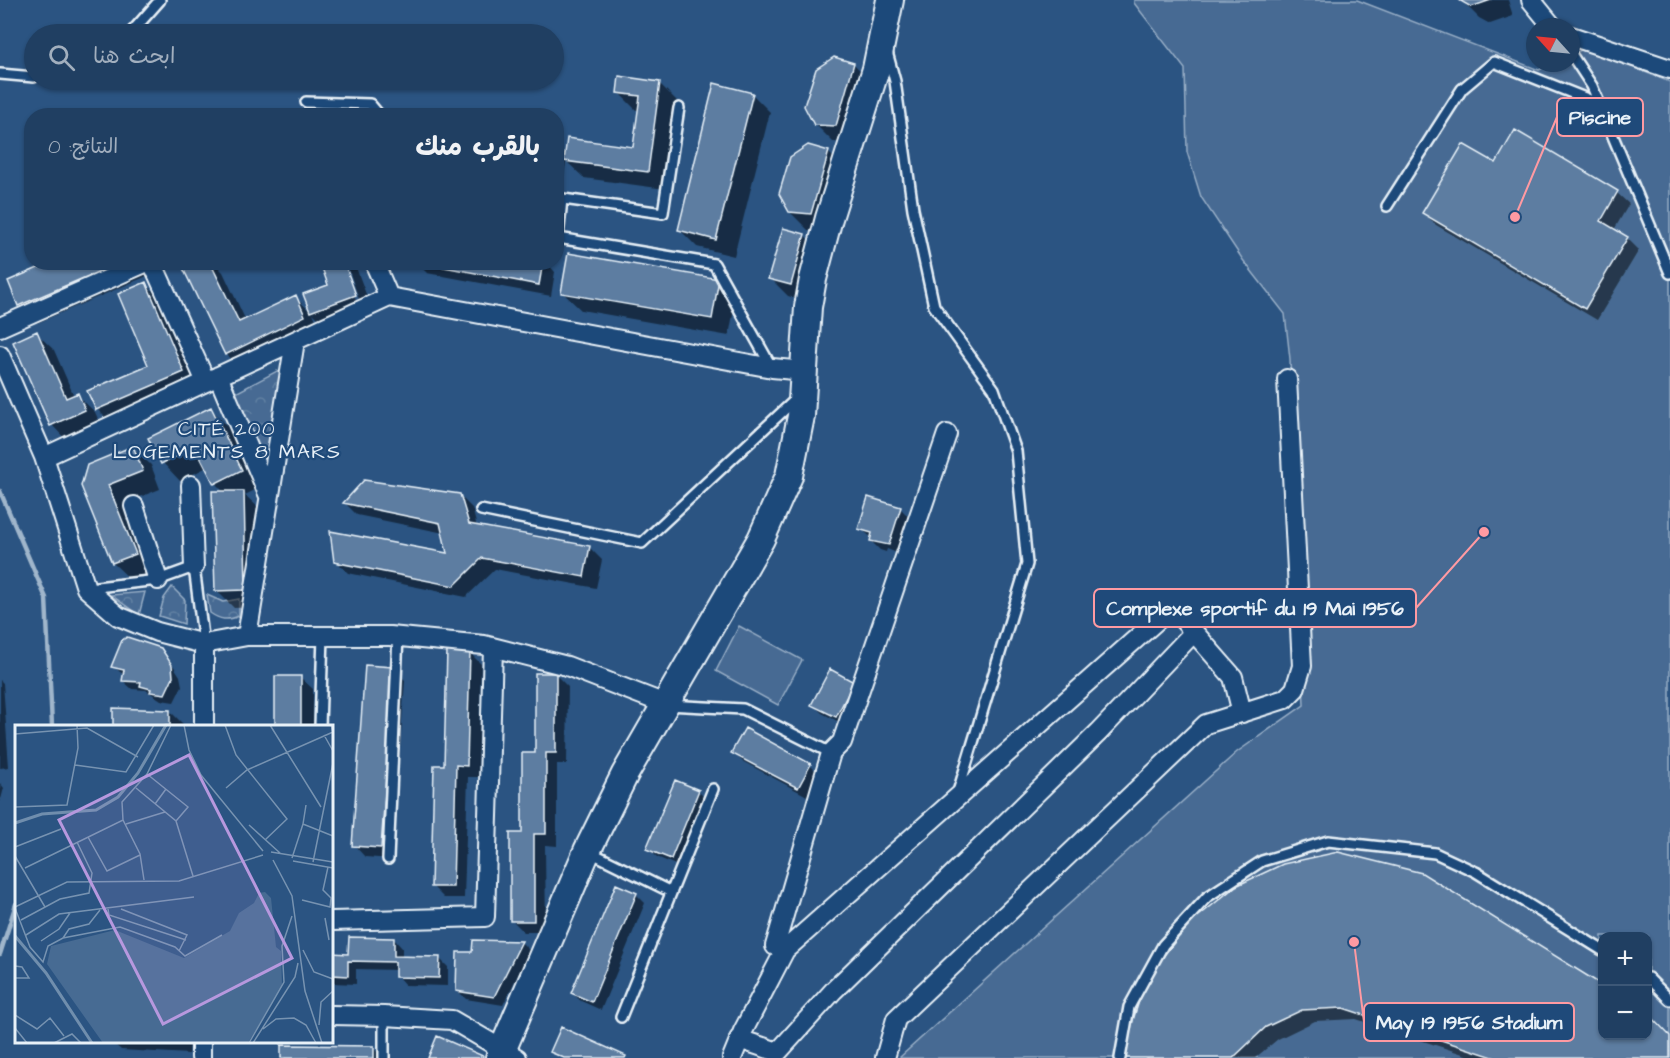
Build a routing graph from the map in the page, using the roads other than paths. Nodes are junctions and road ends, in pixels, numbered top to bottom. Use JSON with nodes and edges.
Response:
{"nodes":[{"id":1,"x":159,"y":0,"type":"edge"},
{"id":2,"x":890,"y":0,"type":"edge"},
{"id":3,"x":1531,"y":0,"type":"edge"},
{"id":4,"x":1546,"y":18,"type":"edge"},
{"id":5,"x":139,"y":24,"type":"edge"},
{"id":6,"x":1580,"y":39,"type":"edge"},
{"id":7,"x":883,"y":40,"type":"junction"},
{"id":8,"x":1580,"y":68,"type":"edge"},
{"id":9,"x":1670,"y":69,"type":"edge"},
{"id":10,"x":0,"y":74,"type":"edge"},
{"id":11,"x":24,"y":76,"type":"edge"},
{"id":12,"x":306,"y":102,"type":"dead end"},
{"id":13,"x":1600,"y":104,"type":"junction"},
{"id":14,"x":373,"y":108,"type":"edge"},
{"id":15,"x":679,"y":108,"type":"dead end"},
{"id":16,"x":564,"y":199,"type":"edge"},
{"id":17,"x":1387,"y":206,"type":"dead end"},
{"id":18,"x":564,"y":239,"type":"edge"},
{"id":19,"x":129,"y":270,"type":"edge"},
{"id":20,"x":156,"y":270,"type":"edge"},
{"id":21,"x":377,"y":270,"type":"edge"},
{"id":22,"x":1670,"y":273,"type":"edge"},
{"id":23,"x":389,"y":297,"type":"junction"},
{"id":24,"x":0,"y":327,"type":"edge"},
{"id":25,"x":295,"y":340,"type":"junction"},
{"id":26,"x":0,"y":356,"type":"edge"},
{"id":27,"x":772,"y":368,"type":"junction"},
{"id":28,"x":212,"y":379,"type":"junction"},
{"id":29,"x":1287,"y":379,"type":"dead end"},
{"id":30,"x":804,"y":382,"type":"junction"},
{"id":31,"x":947,"y":434,"type":"dead end"},
{"id":32,"x":44,"y":457,"type":"junction"},
{"id":33,"x":191,"y":485,"type":"dead end"},
{"id":34,"x":270,"y":496,"type":"junction"},
{"id":35,"x":134,"y":506,"type":"dead end"},
{"id":36,"x":481,"y":510,"type":"dead end"},
{"id":37,"x":194,"y":567,"type":"junction"},
{"id":38,"x":158,"y":580,"type":"junction"},
{"id":39,"x":86,"y":588,"type":"junction"},
{"id":40,"x":1194,"y":632,"type":"junction"},
{"id":41,"x":247,"y":636,"type":"junction"},
{"id":42,"x":323,"y":636,"type":"junction"},
{"id":43,"x":398,"y":636,"type":"junction"},
{"id":44,"x":204,"y":644,"type":"junction"},
{"id":45,"x":493,"y":648,"type":"junction"},
{"id":46,"x":665,"y":704,"type":"junction"},
{"id":47,"x":1242,"y":713,"type":"junction"},
{"id":48,"x":204,"y":725,"type":"edge"},
{"id":49,"x":320,"y":725,"type":"edge"},
{"id":50,"x":831,"y":753,"type":"junction"},
{"id":51,"x":713,"y":789,"type":"dead end"},
{"id":52,"x":957,"y":797,"type":"junction"},
{"id":53,"x":587,"y":851,"type":"junction"},
{"id":54,"x":388,"y":859,"type":"dead end"},
{"id":55,"x":671,"y":892,"type":"junction"},
{"id":56,"x":333,"y":921,"type":"edge"},
{"id":57,"x":1598,"y":948,"type":"edge"},
{"id":58,"x":784,"y":950,"type":"junction"},
{"id":59,"x":1652,"y":983,"type":"edge"},
{"id":60,"x":1670,"y":1000,"type":"edge"},
{"id":61,"x":333,"y":1015,"type":"edge"},
{"id":62,"x":384,"y":1016,"type":"junction"},
{"id":63,"x":621,"y":1017,"type":"dead end"},
{"id":64,"x":739,"y":1039,"type":"junction"},
{"id":65,"x":506,"y":1055,"type":"edge"},
{"id":66,"x":384,"y":1058,"type":"edge"},
{"id":67,"x":732,"y":1058,"type":"edge"},
{"id":68,"x":885,"y":1058,"type":"edge"},
{"id":69,"x":1120,"y":1058,"type":"edge"}],
"edges":[{"from":1,"to":5,"type":"lane"},
{"from":2,"to":7,"type":"main road"},
{"from":3,"to":4,"type":"street"},
{"from":6,"to":9,"type":"street"},
{"from":7,"to":30,"type":"main road"},
{"from":7,"to":52,"type":"lane"},
{"from":8,"to":13,"type":"lane"},
{"from":10,"to":11,"type":"lane"},
{"from":12,"to":14,"type":"lane"},
{"from":13,"to":17,"type":"lane"},
{"from":13,"to":22,"type":"lane"},
{"from":15,"to":16,"type":"lane"},
{"from":18,"to":27,"type":"lane"},
{"from":19,"to":24,"type":"street"},
{"from":20,"to":28,"type":"street"},
{"from":21,"to":23,"type":"street"},
{"from":23,"to":25,"type":"street"},
{"from":23,"to":27,"type":"street"},
{"from":25,"to":28,"type":"street"},
{"from":25,"to":34,"type":"street"},
{"from":26,"to":32,"type":"street"},
{"from":27,"to":30,"type":"street"},
{"from":28,"to":32,"type":"street"},
{"from":28,"to":34,"type":"street"},
{"from":29,"to":47,"type":"street"},
{"from":30,"to":36,"type":"lane"},
{"from":30,"to":46,"type":"main road"},
{"from":31,"to":50,"type":"street"},
{"from":32,"to":39,"type":"street"},
{"from":33,"to":37,"type":"street"},
{"from":34,"to":41,"type":"street"},
{"from":35,"to":38,"type":"street"},
{"from":37,"to":38,"type":"lane"},
{"from":37,"to":44,"type":"lane"},
{"from":38,"to":39,"type":"lane"},
{"from":39,"to":44,"type":"street"},
{"from":40,"to":47,"type":"street"},
{"from":40,"to":52,"type":"street"},
{"from":40,"to":64,"type":"street"},
{"from":41,"to":42,"type":"street"},
{"from":41,"to":44,"type":"street"},
{"from":42,"to":43,"type":"street"},
{"from":42,"to":49,"type":"lane"},
{"from":43,"to":45,"type":"street"},
{"from":43,"to":54,"type":"lane"},
{"from":44,"to":48,"type":"street"},
{"from":45,"to":46,"type":"street"},
{"from":45,"to":56,"type":"street"},
{"from":46,"to":50,"type":"lane"},
{"from":46,"to":53,"type":"main road"},
{"from":47,"to":68,"type":"street"},
{"from":50,"to":58,"type":"street"},
{"from":51,"to":55,"type":"lane"},
{"from":52,"to":58,"type":"street"},
{"from":53,"to":55,"type":"lane"},
{"from":53,"to":65,"type":"main road"},
{"from":55,"to":63,"type":"lane"},
{"from":57,"to":69,"type":"lane"},
{"from":58,"to":64,"type":"street"},
{"from":59,"to":60,"type":"lane"},
{"from":61,"to":62,"type":"street"},
{"from":62,"to":65,"type":"street"},
{"from":62,"to":66,"type":"lane"},
{"from":64,"to":67,"type":"street"}]}
